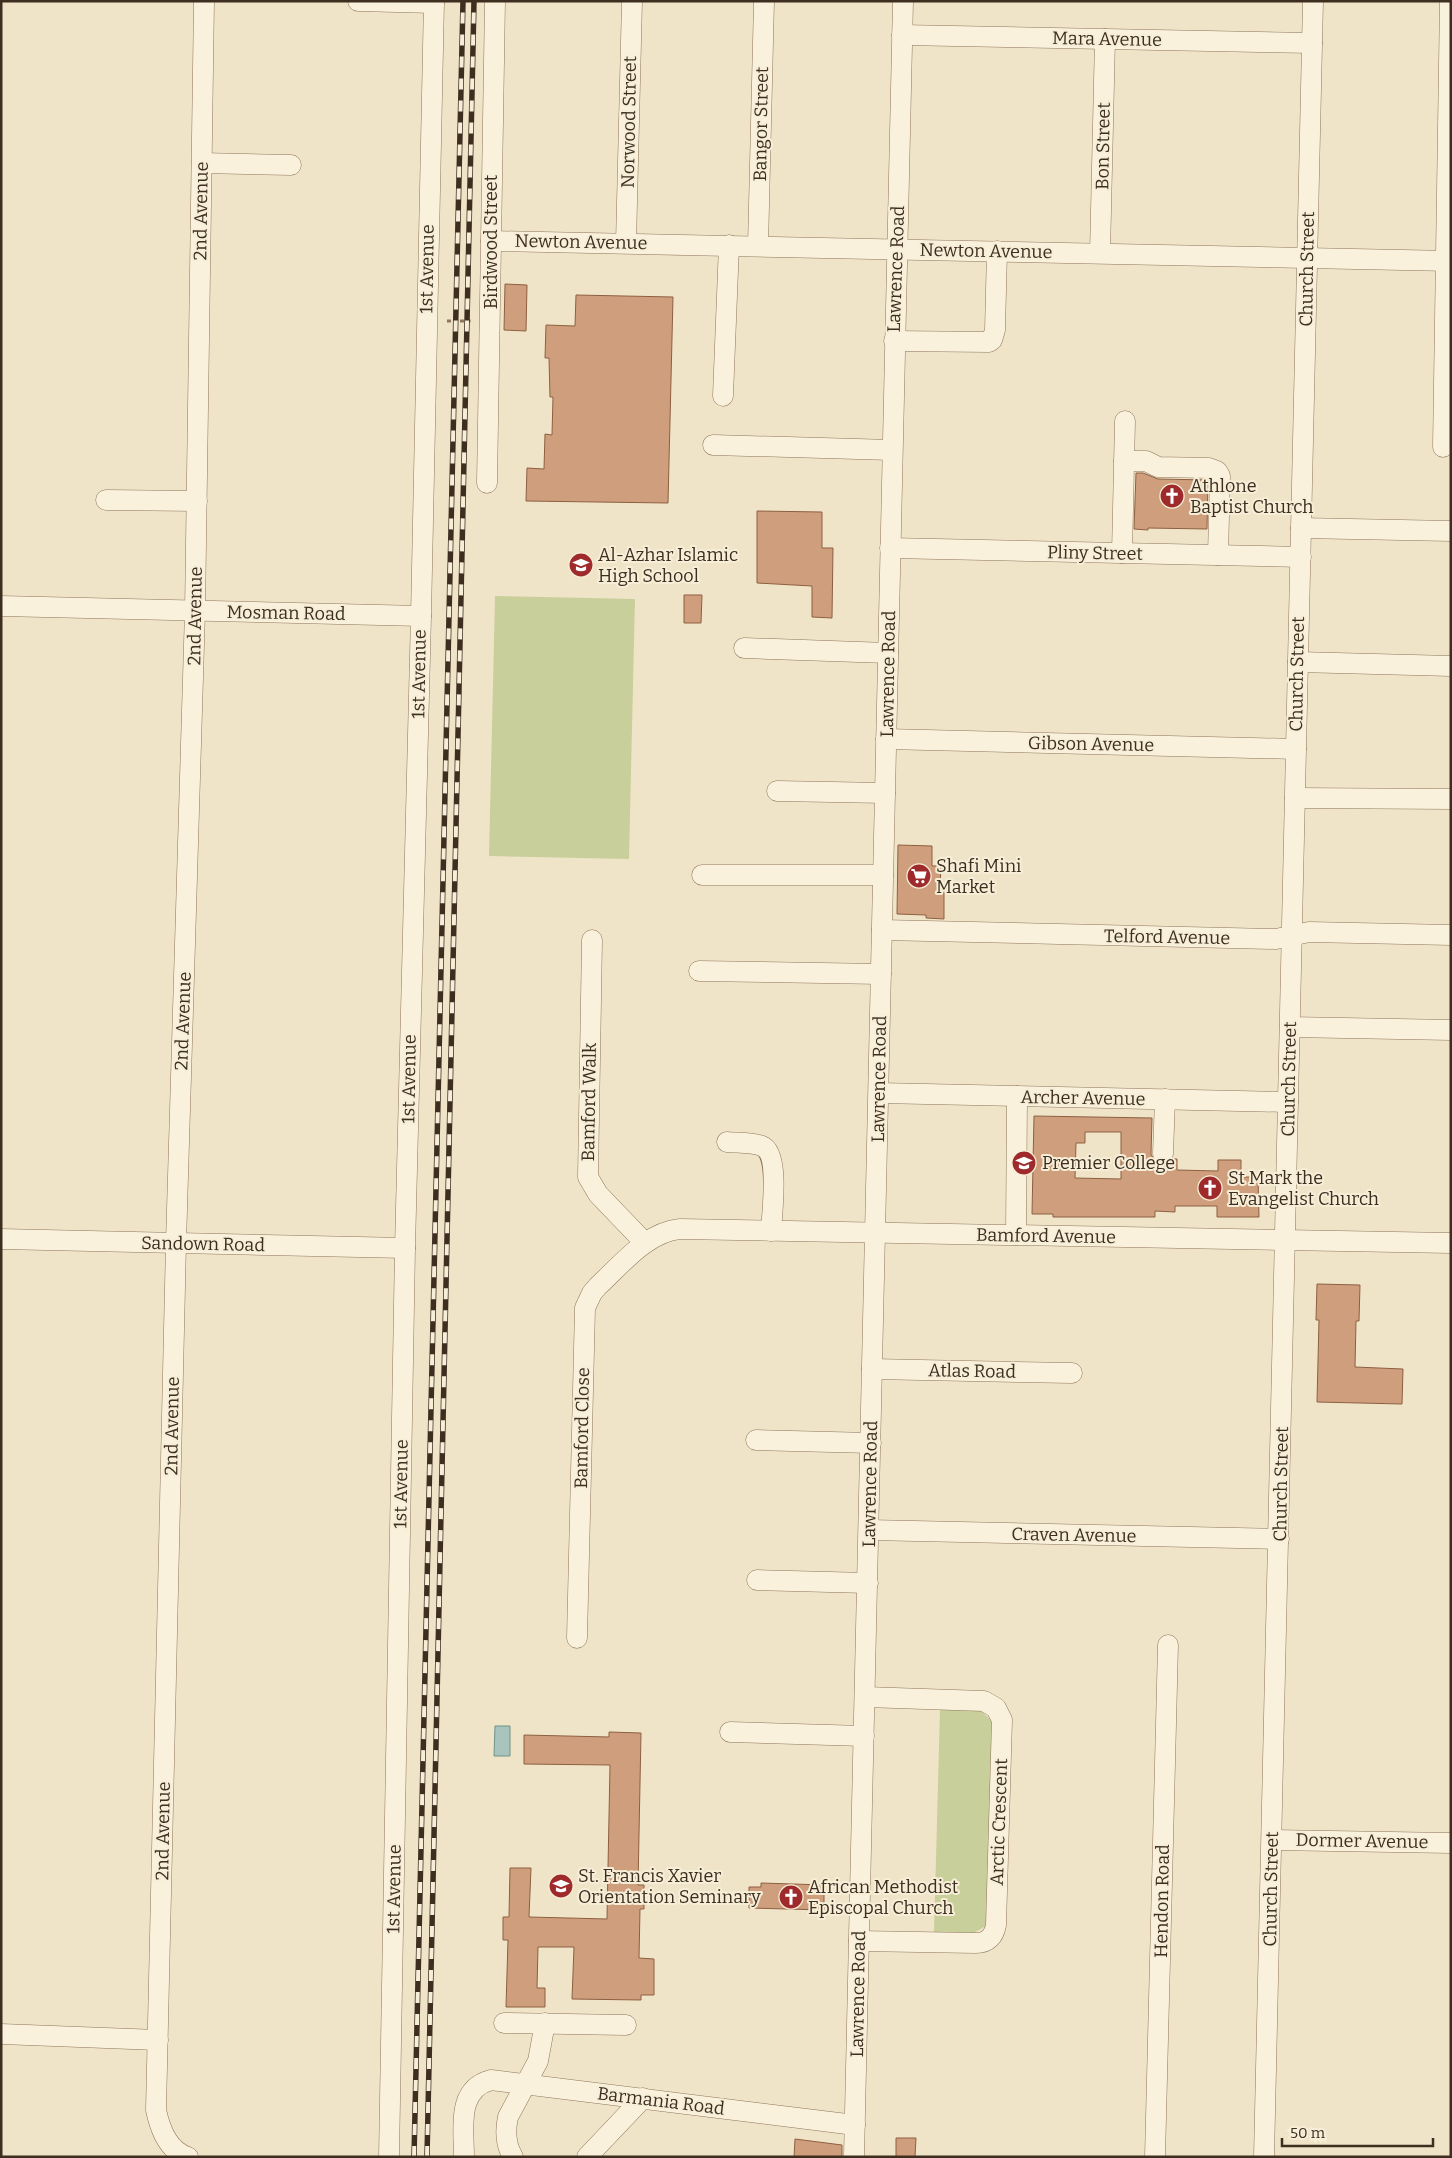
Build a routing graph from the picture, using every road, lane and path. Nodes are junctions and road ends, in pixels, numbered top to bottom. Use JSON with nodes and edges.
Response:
{"nodes":[{"id":1,"x":204,"y":1,"type":"edge"},
{"id":2,"x":358,"y":1,"type":"edge"},
{"id":3,"x":495,"y":1,"type":"edge"},
{"id":4,"x":632,"y":1,"type":"edge"},
{"id":5,"x":764,"y":1,"type":"edge"},
{"id":6,"x":903,"y":1,"type":"edge"},
{"id":7,"x":1313,"y":1,"type":"edge"},
{"id":8,"x":1450,"y":1,"type":"edge"},
{"id":9,"x":434,"y":2,"type":"edge"},
{"id":10,"x":902,"y":34,"type":"junction"},
{"id":11,"x":1105,"y":39,"type":"junction"},
{"id":12,"x":1312,"y":43,"type":"junction"},
{"id":13,"x":202,"y":163,"type":"junction"},
{"id":14,"x":291,"y":166,"type":"dead end"},
{"id":15,"x":491,"y":241,"type":"junction"},
{"id":16,"x":626,"y":243,"type":"junction"},
{"id":17,"x":729,"y":245,"type":"junction"},
{"id":18,"x":758,"y":246,"type":"junction"},
{"id":19,"x":897,"y":249,"type":"junction"},
{"id":20,"x":997,"y":251,"type":"junction"},
{"id":21,"x":1100,"y":253,"type":"junction"},
{"id":22,"x":1308,"y":257,"type":"junction"},
{"id":23,"x":1448,"y":260,"type":"edge"},
{"id":24,"x":426,"y":320,"type":"junction"},
{"id":25,"x":490,"y":322,"type":"junction"},
{"id":26,"x":894,"y":341,"type":"junction"},
{"id":27,"x":724,"y":396,"type":"dead end"},
{"id":28,"x":1125,"y":421,"type":"dead end"},
{"id":29,"x":713,"y":445,"type":"dead end"},
{"id":30,"x":1444,"y":447,"type":"dead end"},
{"id":31,"x":892,"y":450,"type":"junction"},
{"id":32,"x":1124,"y":461,"type":"junction"},
{"id":33,"x":487,"y":483,"type":"dead end"},
{"id":34,"x":106,"y":500,"type":"dead end"},
{"id":35,"x":197,"y":501,"type":"junction"},
{"id":36,"x":1301,"y":528,"type":"junction"},
{"id":37,"x":1451,"y":531,"type":"edge"},
{"id":38,"x":890,"y":548,"type":"junction"},
{"id":39,"x":1122,"y":553,"type":"junction"},
{"id":40,"x":1218,"y":555,"type":"junction"},
{"id":41,"x":1301,"y":557,"type":"junction"},
{"id":42,"x":1,"y":606,"type":"edge"},
{"id":43,"x":195,"y":611,"type":"junction"},
{"id":44,"x":421,"y":616,"type":"junction"},
{"id":45,"x":744,"y":648,"type":"dead end"},
{"id":46,"x":888,"y":653,"type":"junction"},
{"id":47,"x":1298,"y":662,"type":"junction"},
{"id":48,"x":1451,"y":666,"type":"edge"},
{"id":49,"x":886,"y":739,"type":"junction"},
{"id":50,"x":1296,"y":749,"type":"junction"},
{"id":51,"x":778,"y":791,"type":"dead end"},
{"id":52,"x":885,"y":793,"type":"junction"},
{"id":53,"x":1295,"y":798,"type":"junction"},
{"id":54,"x":1451,"y":800,"type":"edge"},
{"id":55,"x":702,"y":874,"type":"dead end"},
{"id":56,"x":883,"y":875,"type":"junction"},
{"id":57,"x":882,"y":930,"type":"junction"},
{"id":58,"x":1451,"y":935,"type":"edge"},
{"id":59,"x":1292,"y":936,"type":"junction"},
{"id":60,"x":592,"y":940,"type":"dead end"},
{"id":61,"x":699,"y":970,"type":"dead end"},
{"id":62,"x":881,"y":974,"type":"junction"},
{"id":63,"x":1290,"y":1027,"type":"junction"},
{"id":64,"x":1451,"y":1030,"type":"edge"},
{"id":65,"x":879,"y":1093,"type":"junction"},
{"id":66,"x":1017,"y":1096,"type":"junction"},
{"id":67,"x":1165,"y":1099,"type":"junction"},
{"id":68,"x":1288,"y":1102,"type":"junction"},
{"id":69,"x":727,"y":1142,"type":"dead end"},
{"id":70,"x":1163,"y":1154,"type":"dead end"},
{"id":71,"x":771,"y":1231,"type":"junction"},
{"id":72,"x":874,"y":1232,"type":"junction"},
{"id":73,"x":1016,"y":1235,"type":"junction"},
{"id":74,"x":1,"y":1239,"type":"edge"},
{"id":75,"x":1286,"y":1240,"type":"junction"},
{"id":76,"x":176,"y":1243,"type":"junction"},
{"id":77,"x":645,"y":1243,"type":"junction"},
{"id":78,"x":1451,"y":1243,"type":"edge"},
{"id":79,"x":405,"y":1248,"type":"junction"},
{"id":80,"x":872,"y":1369,"type":"junction"},
{"id":81,"x":1072,"y":1373,"type":"dead end"},
{"id":82,"x":756,"y":1440,"type":"dead end"},
{"id":83,"x":870,"y":1443,"type":"junction"},
{"id":84,"x":870,"y":1530,"type":"junction"},
{"id":85,"x":1279,"y":1539,"type":"junction"},
{"id":86,"x":757,"y":1580,"type":"dead end"},
{"id":87,"x":868,"y":1583,"type":"junction"},
{"id":88,"x":577,"y":1638,"type":"dead end"},
{"id":89,"x":1168,"y":1645,"type":"dead end"},
{"id":90,"x":865,"y":1698,"type":"junction"},
{"id":91,"x":730,"y":1732,"type":"dead end"},
{"id":92,"x":864,"y":1736,"type":"junction"},
{"id":93,"x":1272,"y":1840,"type":"junction"},
{"id":94,"x":1451,"y":1843,"type":"edge"},
{"id":95,"x":859,"y":1941,"type":"junction"},
{"id":96,"x":504,"y":2023,"type":"dead end"},
{"id":97,"x":544,"y":2023,"type":"junction"},
{"id":98,"x":626,"y":2025,"type":"dead end"},
{"id":99,"x":1,"y":2034,"type":"edge"},
{"id":100,"x":158,"y":2040,"type":"junction"},
{"id":101,"x":525,"y":2083,"type":"junction"},
{"id":102,"x":643,"y":2098,"type":"junction"},
{"id":103,"x":855,"y":2125,"type":"junction"},
{"id":104,"x":188,"y":2157,"type":"edge"},
{"id":105,"x":389,"y":2157,"type":"edge"},
{"id":106,"x":464,"y":2157,"type":"edge"},
{"id":107,"x":513,"y":2157,"type":"edge"},
{"id":108,"x":587,"y":2157,"type":"edge"},
{"id":109,"x":854,"y":2157,"type":"edge"},
{"id":110,"x":1155,"y":2157,"type":"edge"},
{"id":111,"x":1264,"y":2157,"type":"edge"}],
"edges":[{"from":1,"to":13,"type":"street","name":"2nd Avenue"},
{"from":2,"to":9,"type":"street"},
{"from":3,"to":15,"type":"street","name":"Birdwood Street"},
{"from":4,"to":16,"type":"street","name":"Norwood Street"},
{"from":5,"to":18,"type":"street","name":"Bangor Street"},
{"from":6,"to":10,"type":"street","name":"Lawrence Road"},
{"from":7,"to":12,"type":"street","name":"Church Street"},
{"from":8,"to":23,"type":"street"},
{"from":9,"to":24,"type":"street","name":"1st Avenue"},
{"from":10,"to":11,"type":"street","name":"Mara Avenue"},
{"from":10,"to":19,"type":"street","name":"Lawrence Road"},
{"from":11,"to":12,"type":"street","name":"Mara Avenue"},
{"from":11,"to":21,"type":"street","name":"Bon Street"},
{"from":12,"to":22,"type":"street","name":"Church Street"},
{"from":13,"to":14,"type":"street"},
{"from":13,"to":35,"type":"street","name":"2nd Avenue"},
{"from":15,"to":16,"type":"street","name":"Newton Avenue"},
{"from":15,"to":25,"type":"street","name":"Birdwood Street"},
{"from":16,"to":17,"type":"street","name":"Newton Avenue"},
{"from":17,"to":18,"type":"street","name":"Newton Avenue"},
{"from":17,"to":27,"type":"street"},
{"from":18,"to":19,"type":"street","name":"Newton Avenue"},
{"from":19,"to":20,"type":"street","name":"Newton Avenue"},
{"from":19,"to":26,"type":"street","name":"Lawrence Road"},
{"from":20,"to":21,"type":"street","name":"Newton Avenue"},
{"from":20,"to":26,"type":"street"},
{"from":21,"to":22,"type":"street","name":"Newton Avenue"},
{"from":22,"to":23,"type":"street","name":"Newton Avenue"},
{"from":22,"to":36,"type":"street","name":"Church Street"},
{"from":23,"to":30,"type":"street"},
{"from":24,"to":25,"type":"path"},
{"from":24,"to":44,"type":"street","name":"1st Avenue"},
{"from":25,"to":33,"type":"street","name":"Birdwood Street"},
{"from":26,"to":31,"type":"street","name":"Lawrence Road"},
{"from":28,"to":32,"type":"street"},
{"from":29,"to":31,"type":"street"},
{"from":31,"to":38,"type":"street","name":"Lawrence Road"},
{"from":32,"to":39,"type":"street"},
{"from":32,"to":40,"type":"street"},
{"from":34,"to":35,"type":"street"},
{"from":35,"to":43,"type":"street","name":"2nd Avenue"},
{"from":36,"to":37,"type":"street"},
{"from":36,"to":41,"type":"street","name":"Church Street"},
{"from":38,"to":39,"type":"street","name":"Pliny Street"},
{"from":38,"to":46,"type":"street","name":"Lawrence Road"},
{"from":39,"to":40,"type":"street","name":"Pliny Street"},
{"from":40,"to":41,"type":"street","name":"Pliny Street"},
{"from":41,"to":47,"type":"street","name":"Church Street"},
{"from":42,"to":43,"type":"street","name":"Mosman Road"},
{"from":43,"to":44,"type":"street","name":"Mosman Road"},
{"from":43,"to":76,"type":"street","name":"2nd Avenue"},
{"from":44,"to":79,"type":"street","name":"1st Avenue"},
{"from":45,"to":46,"type":"street"},
{"from":46,"to":49,"type":"street","name":"Lawrence Road"},
{"from":47,"to":48,"type":"street"},
{"from":47,"to":50,"type":"street","name":"Church Street"},
{"from":49,"to":50,"type":"street","name":"Gibson Avenue"},
{"from":49,"to":52,"type":"street","name":"Lawrence Road"},
{"from":50,"to":53,"type":"street","name":"Church Street"},
{"from":51,"to":52,"type":"street"},
{"from":52,"to":56,"type":"street","name":"Lawrence Road"},
{"from":53,"to":54,"type":"street"},
{"from":53,"to":59,"type":"street","name":"Church Street"},
{"from":55,"to":56,"type":"street"},
{"from":56,"to":57,"type":"street","name":"Lawrence Road"},
{"from":57,"to":59,"type":"street","name":"Telford Avenue"},
{"from":57,"to":62,"type":"street","name":"Lawrence Road"},
{"from":58,"to":59,"type":"street","name":"Telford Avenue"},
{"from":59,"to":63,"type":"street","name":"Church Street"},
{"from":60,"to":77,"type":"street","name":"Bamford Walk"},
{"from":61,"to":62,"type":"street"},
{"from":62,"to":65,"type":"street","name":"Lawrence Road"},
{"from":63,"to":64,"type":"street"},
{"from":63,"to":68,"type":"street","name":"Church Street"},
{"from":65,"to":66,"type":"street","name":"Archer Avenue"},
{"from":65,"to":72,"type":"street","name":"Lawrence Road"},
{"from":66,"to":67,"type":"street","name":"Archer Avenue"},
{"from":66,"to":73,"type":"street"},
{"from":67,"to":68,"type":"street","name":"Archer Avenue"},
{"from":67,"to":70,"type":"street"},
{"from":68,"to":75,"type":"street","name":"Church Street"},
{"from":69,"to":71,"type":"street"},
{"from":71,"to":72,"type":"street","name":"Bamford Avenue"},
{"from":71,"to":77,"type":"street","name":"Bamford Avenue"},
{"from":72,"to":73,"type":"street","name":"Bamford Avenue"},
{"from":72,"to":80,"type":"street","name":"Lawrence Road"},
{"from":73,"to":75,"type":"street","name":"Bamford Avenue"},
{"from":74,"to":76,"type":"street","name":"Sandown Road"},
{"from":75,"to":78,"type":"street","name":"Bamford Avenue"},
{"from":75,"to":85,"type":"street","name":"Church Street"},
{"from":76,"to":79,"type":"street","name":"Sandown Road"},
{"from":76,"to":100,"type":"street","name":"2nd Avenue"},
{"from":77,"to":88,"type":"street","name":"Bamford Close"},
{"from":79,"to":105,"type":"street","name":"1st Avenue"},
{"from":80,"to":81,"type":"street","name":"Atlas Road"},
{"from":80,"to":83,"type":"street","name":"Lawrence Road"},
{"from":82,"to":83,"type":"street"},
{"from":83,"to":84,"type":"street","name":"Lawrence Road"},
{"from":84,"to":85,"type":"street","name":"Craven Avenue"},
{"from":84,"to":87,"type":"street","name":"Lawrence Road"},
{"from":85,"to":93,"type":"street","name":"Church Street"},
{"from":86,"to":87,"type":"street"},
{"from":87,"to":90,"type":"street","name":"Lawrence Road"},
{"from":89,"to":110,"type":"street","name":"Hendon Road"},
{"from":90,"to":92,"type":"street","name":"Lawrence Road"},
{"from":90,"to":95,"type":"street","name":"Arctic Crescent"},
{"from":91,"to":92,"type":"street"},
{"from":92,"to":95,"type":"street","name":"Lawrence Road"},
{"from":93,"to":94,"type":"street","name":"Dormer Avenue"},
{"from":93,"to":111,"type":"street","name":"Church Street"},
{"from":95,"to":103,"type":"street","name":"Lawrence Road"},
{"from":96,"to":97,"type":"street"},
{"from":97,"to":98,"type":"street"},
{"from":97,"to":101,"type":"street"},
{"from":99,"to":100,"type":"street"},
{"from":100,"to":104,"type":"street","name":"2nd Avenue"},
{"from":101,"to":102,"type":"street","name":"Barmania Road"},
{"from":101,"to":106,"type":"street","name":"Barmania Road"},
{"from":101,"to":107,"type":"street"},
{"from":102,"to":103,"type":"street","name":"Barmania Road"},
{"from":102,"to":108,"type":"street"},
{"from":103,"to":109,"type":"street","name":"Lawrence Road"}]}
